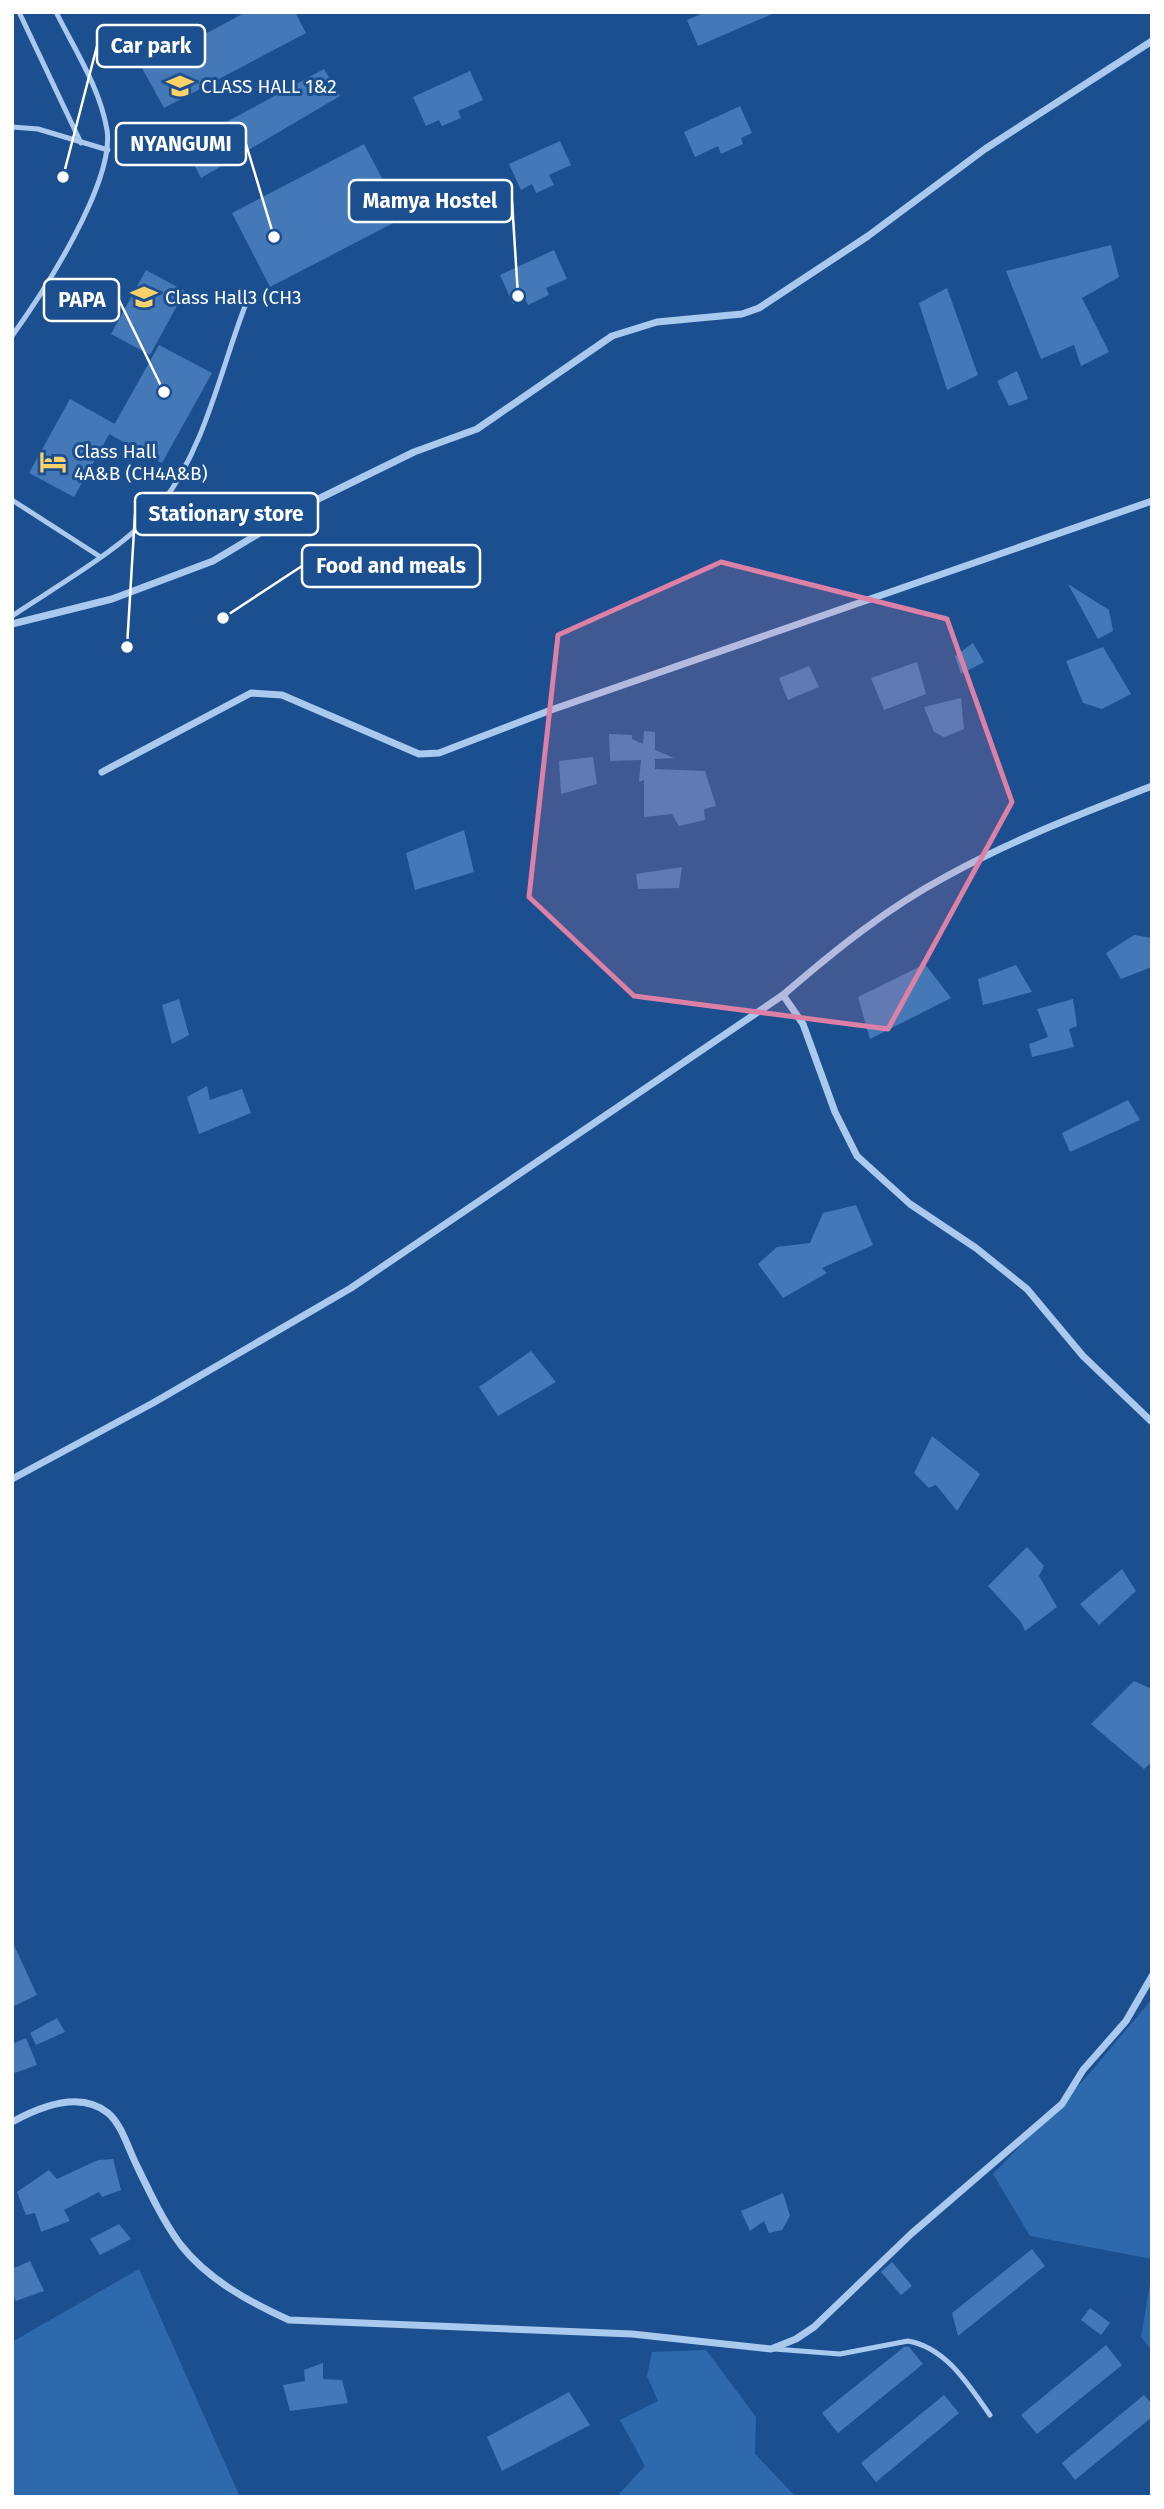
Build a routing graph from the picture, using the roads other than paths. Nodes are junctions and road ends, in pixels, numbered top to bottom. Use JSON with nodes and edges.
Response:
{"nodes":[{"id":1,"x":19,"y":12,"type":"edge"},
{"id":2,"x":57,"y":12,"type":"edge"},
{"id":3,"x":1152,"y":41,"type":"edge"},
{"id":4,"x":12,"y":127,"type":"edge"},
{"id":5,"x":81,"y":144,"type":"junction"},
{"id":6,"x":108,"y":150,"type":"junction"},
{"id":7,"x":247,"y":301,"type":"dead end"},
{"id":8,"x":12,"y":336,"type":"edge"},
{"id":9,"x":12,"y":500,"type":"edge"},
{"id":10,"x":1152,"y":501,"type":"edge"},
{"id":11,"x":99,"y":556,"type":"junction"},
{"id":12,"x":12,"y":616,"type":"edge"},
{"id":13,"x":12,"y":624,"type":"edge"},
{"id":14,"x":102,"y":772,"type":"dead end"},
{"id":15,"x":1152,"y":786,"type":"edge"},
{"id":16,"x":783,"y":995,"type":"junction"},
{"id":17,"x":1152,"y":1422,"type":"edge"},
{"id":18,"x":12,"y":1479,"type":"edge"},
{"id":19,"x":1152,"y":1976,"type":"edge"},
{"id":20,"x":12,"y":2123,"type":"edge"},
{"id":21,"x":771,"y":2349,"type":"junction"},
{"id":22,"x":990,"y":2415,"type":"dead end"}],
"edges":[{"from":1,"to":5,"type":"lane"},
{"from":2,"to":6,"type":"lane"},
{"from":3,"to":13,"type":"street"},
{"from":4,"to":5,"type":"lane"},
{"from":5,"to":6,"type":"lane"},
{"from":6,"to":8,"type":"lane"},
{"from":7,"to":11,"type":"lane"},
{"from":9,"to":11,"type":"lane"},
{"from":10,"to":14,"type":"street"},
{"from":11,"to":12,"type":"lane"},
{"from":15,"to":16,"type":"street"},
{"from":16,"to":17,"type":"street"},
{"from":16,"to":18,"type":"street"},
{"from":19,"to":21,"type":"street"},
{"from":20,"to":21,"type":"street"},
{"from":21,"to":22,"type":"lane"}]}
